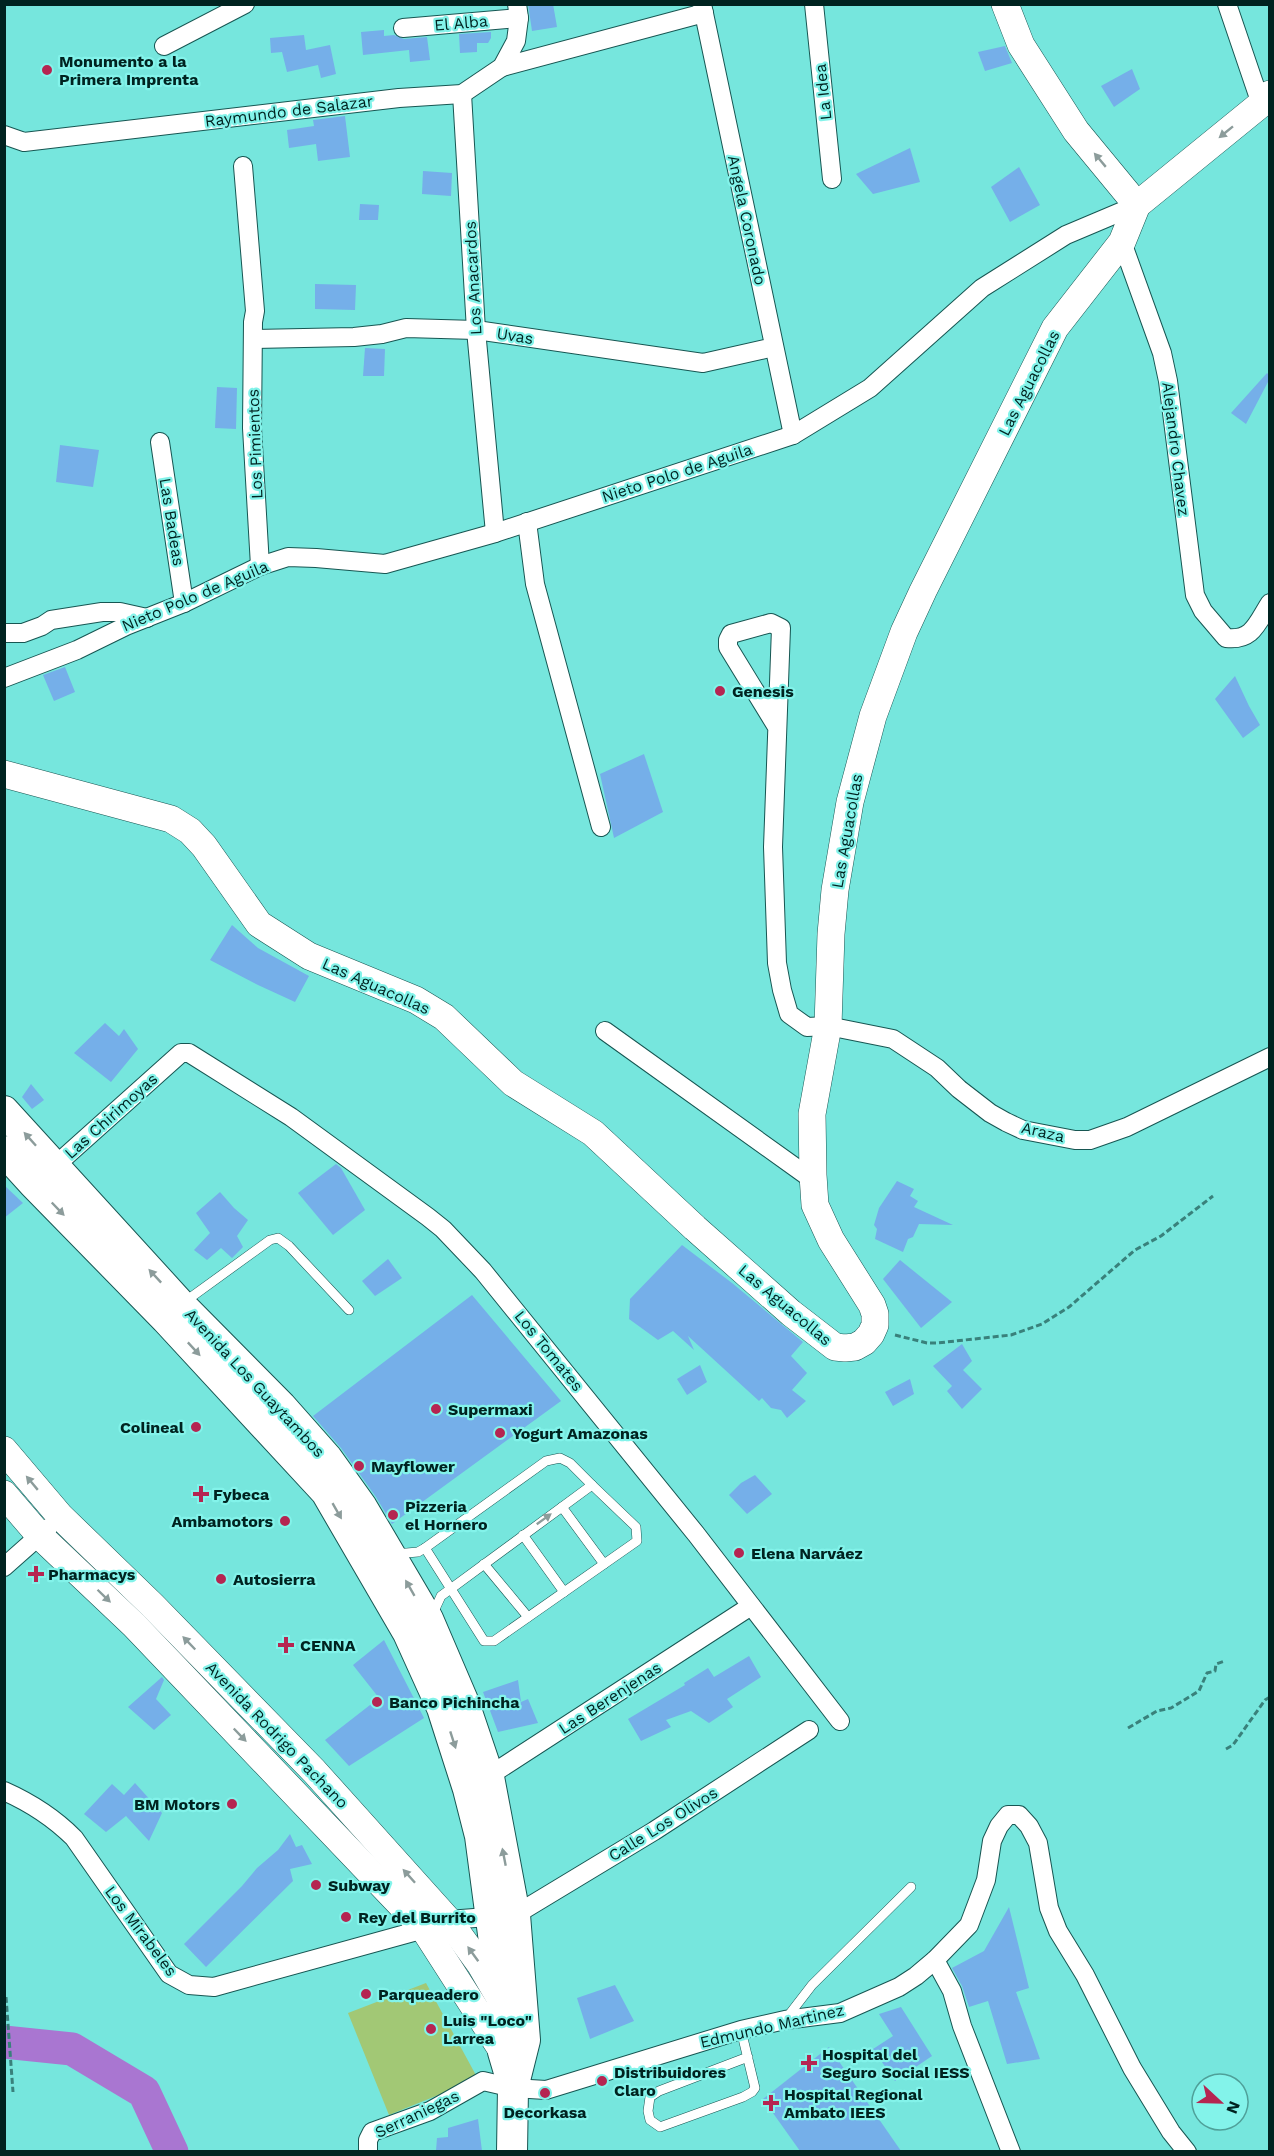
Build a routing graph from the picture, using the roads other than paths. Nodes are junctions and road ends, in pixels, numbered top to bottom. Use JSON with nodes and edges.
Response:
{"nodes":[{"id":1,"x":245,"y":4,"type":"edge"},
{"id":2,"x":813,"y":4,"type":"edge"},
{"id":3,"x":1005,"y":4,"type":"edge"},
{"id":4,"x":1227,"y":4,"type":"edge"},
{"id":5,"x":703,"y":9,"type":"edge"},
{"id":6,"x":518,"y":11,"type":"edge"},
{"id":7,"x":403,"y":28,"type":"dead end"},
{"id":8,"x":164,"y":46,"type":"dead end"},
{"id":9,"x":501,"y":67,"type":"junction"},
{"id":10,"x":462,"y":94,"type":"junction"},
{"id":11,"x":1265,"y":99,"type":"edge"},
{"id":12,"x":4,"y":135,"type":"edge"},
{"id":13,"x":243,"y":166,"type":"dead end"},
{"id":14,"x":832,"y":179,"type":"dead end"},
{"id":15,"x":1137,"y":205,"type":"junction"},
{"id":16,"x":1122,"y":242,"type":"junction"},
{"id":17,"x":476,"y":330,"type":"junction"},
{"id":18,"x":253,"y":331,"type":"junction"},
{"id":19,"x":774,"y":347,"type":"junction"},
{"id":20,"x":793,"y":435,"type":"junction"},
{"id":21,"x":160,"y":442,"type":"dead end"},
{"id":22,"x":527,"y":522,"type":"junction"},
{"id":23,"x":495,"y":533,"type":"junction"},
{"id":24,"x":260,"y":566,"type":"junction"},
{"id":25,"x":184,"y":603,"type":"junction"},
{"id":26,"x":1269,"y":603,"type":"edge"},
{"id":27,"x":147,"y":618,"type":"junction"},
{"id":28,"x":4,"y":633,"type":"edge"},
{"id":29,"x":4,"y":678,"type":"edge"},
{"id":30,"x":777,"y":727,"type":"junction"},
{"id":31,"x":4,"y":774,"type":"edge"},
{"id":32,"x":601,"y":827,"type":"dead end"},
{"id":33,"x":828,"y":1026,"type":"junction"},
{"id":34,"x":606,"y":1031,"type":"dead end"},
{"id":35,"x":189,"y":1053,"type":"joint"},
{"id":36,"x":1269,"y":1057,"type":"edge"},
{"id":37,"x":4,"y":1111,"type":"edge"},
{"id":38,"x":4,"y":1151,"type":"edge"},
{"id":39,"x":44,"y":1175,"type":"junction"},
{"id":40,"x":813,"y":1180,"type":"junction"},
{"id":41,"x":349,"y":1310,"type":"dead end"},
{"id":42,"x":174,"y":1312,"type":"junction"},
{"id":43,"x":4,"y":1450,"type":"edge"},
{"id":44,"x":319,"y":1468,"type":"junction"},
{"id":45,"x":592,"y":1485,"type":"junction"},
{"id":46,"x":4,"y":1494,"type":"edge"},
{"id":47,"x":562,"y":1506,"type":"junction"},
{"id":48,"x":60,"y":1516,"type":"junction"},
{"id":49,"x":523,"y":1535,"type":"junction"},
{"id":50,"x":40,"y":1536,"type":"junction"},
{"id":51,"x":425,"y":1548,"type":"junction"},
{"id":52,"x":390,"y":1554,"type":"junction"},
{"id":53,"x":484,"y":1564,"type":"junction"},
{"id":54,"x":604,"y":1564,"type":"junction"},
{"id":55,"x":4,"y":1568,"type":"edge"},
{"id":56,"x":450,"y":1590,"type":"junction"},
{"id":57,"x":564,"y":1592,"type":"junction"},
{"id":58,"x":152,"y":1605,"type":"junction"},
{"id":59,"x":752,"y":1606,"type":"junction"},
{"id":60,"x":528,"y":1617,"type":"junction"},
{"id":61,"x":134,"y":1625,"type":"junction"},
{"id":62,"x":436,"y":1638,"type":"junction"},
{"id":63,"x":840,"y":1721,"type":"dead end"},
{"id":64,"x":808,"y":1730,"type":"dead end"},
{"id":65,"x":314,"y":1771,"type":"junction"},
{"id":66,"x":478,"y":1783,"type":"junction"},
{"id":67,"x":293,"y":1790,"type":"junction"},
{"id":68,"x":4,"y":1791,"type":"edge"},
{"id":69,"x":911,"y":1887,"type":"dead end"},
{"id":70,"x":503,"y":1916,"type":"junction"},
{"id":71,"x":436,"y":1924,"type":"junction"},
{"id":72,"x":935,"y":1960,"type":"junction"},
{"id":73,"x":502,"y":2002,"type":"junction"},
{"id":74,"x":785,"y":2020,"type":"junction"},
{"id":75,"x":741,"y":2030,"type":"junction"},
{"id":76,"x":514,"y":2046,"type":"junction"},
{"id":77,"x":748,"y":2057,"type":"junction"},
{"id":78,"x":513,"y":2088,"type":"junction"},
{"id":79,"x":368,"y":2151,"type":"edge"},
{"id":80,"x":512,"y":2151,"type":"edge"},
{"id":81,"x":1011,"y":2151,"type":"edge"},
{"id":82,"x":1186,"y":2151,"type":"edge"}],
"edges":[{"from":1,"to":8,"type":"street"},
{"from":2,"to":14,"type":"street","name":"La Idea"},
{"from":15,"to":3,"type":"street","one_way":true},
{"from":4,"to":11,"type":"street"},
{"from":5,"to":9,"type":"street"},
{"from":5,"to":19,"type":"street","name":"Angela Coronado"},
{"from":6,"to":7,"type":"street","name":"El Alba"},
{"from":6,"to":9,"type":"street"},
{"from":9,"to":10,"type":"street"},
{"from":10,"to":12,"type":"street","name":"Raymundo de Salazar"},
{"from":10,"to":17,"type":"street","name":"Los Anacardos"},
{"from":11,"to":15,"type":"street","name":"Nieto Polo de Aguila","one_way":true},
{"from":13,"to":18,"type":"street","name":"Los Pimientos"},
{"from":15,"to":16,"type":"street","name":"Las Aguacollas"},
{"from":15,"to":20,"type":"street","name":"Nieto Polo de Aguila"},
{"from":16,"to":26,"type":"street","name":"Alejandro Chavez"},
{"from":16,"to":33,"type":"street","name":"Las Aguacollas"},
{"from":17,"to":18,"type":"street","name":"Uvas"},
{"from":17,"to":19,"type":"street","name":"Uvas"},
{"from":17,"to":23,"type":"street","name":"Los Anacardos"},
{"from":18,"to":24,"type":"street","name":"Los Pimientos"},
{"from":19,"to":20,"type":"street","name":"Angela Coronado"},
{"from":20,"to":22,"type":"street","name":"Nieto Polo de Aguila"},
{"from":21,"to":25,"type":"street","name":"Las Badeas"},
{"from":22,"to":23,"type":"street","name":"Nieto Polo de Aguila"},
{"from":22,"to":32,"type":"street"},
{"from":23,"to":24,"type":"street","name":"Nieto Polo de Aguila"},
{"from":24,"to":25,"type":"street","name":"Nieto Polo de Aguila"},
{"from":25,"to":27,"type":"street","name":"Nieto Polo de Aguila"},
{"from":27,"to":28,"type":"street"},
{"from":27,"to":29,"type":"street","name":"Nieto Polo de Aguila"},
{"from":30,"to":30,"type":"street","name":"Araza"},
{"from":30,"to":33,"type":"street","name":"Araza"},
{"from":31,"to":40,"type":"street","name":"Las Aguacollas"},
{"from":33,"to":36,"type":"street","name":"Araza"},
{"from":33,"to":40,"type":"street","name":"Las Aguacollas"},
{"from":34,"to":40,"type":"street"},
{"from":35,"to":39,"type":"street","name":"Las Chirimoyas"},
{"from":35,"to":59,"type":"street","name":"Los Tomates"},
{"from":39,"to":37,"type":"main road","name":"Avenida Los Guaytambos","one_way":true},
{"from":38,"to":39,"type":"main road","name":"Avenida Los Guaytambos"},
{"from":39,"to":42,"type":"main road","name":"Avenida Los Guaytambos"},
{"from":41,"to":42,"type":"lane"},
{"from":42,"to":44,"type":"main road","name":"Avenida Los Guaytambos"},
{"from":48,"to":43,"type":"street","name":"Avenida Rodrigo Pachano","one_way":true},
{"from":44,"to":52,"type":"main road","name":"Avenida Los Guaytambos"},
{"from":44,"to":62,"type":"main road","name":"Avenida Los Guaytambos","one_way":true},
{"from":45,"to":47,"type":"lane"},
{"from":45,"to":51,"type":"lane"},
{"from":45,"to":54,"type":"lane"},
{"from":46,"to":50,"type":"street","name":"Avenida Rodrigo Pachano"},
{"from":49,"to":47,"type":"lane","one_way":true},
{"from":47,"to":54,"type":"lane"},
{"from":48,"to":50,"type":"street"},
{"from":48,"to":58,"type":"street","name":"Avenida Rodrigo Pachano"},
{"from":49,"to":53,"type":"lane"},
{"from":49,"to":57,"type":"lane"},
{"from":50,"to":55,"type":"street"},
{"from":50,"to":61,"type":"street","name":"Avenida Rodrigo Pachano","one_way":true},
{"from":51,"to":52,"type":"lane"},
{"from":51,"to":56,"type":"lane"},
{"from":62,"to":52,"type":"main road","name":"Avenida Los Guaytambos","one_way":true},
{"from":53,"to":56,"type":"lane"},
{"from":53,"to":60,"type":"lane"},
{"from":54,"to":57,"type":"lane"},
{"from":56,"to":60,"type":"lane"},
{"from":56,"to":62,"type":"lane"},
{"from":57,"to":60,"type":"lane"},
{"from":58,"to":61,"type":"street"},
{"from":65,"to":58,"type":"street","name":"Avenida Rodrigo Pachano","one_way":true},
{"from":59,"to":63,"type":"street","name":"Los Tomates"},
{"from":59,"to":66,"type":"street","name":"Las Berenjenas"},
{"from":61,"to":67,"type":"street","name":"Avenida Rodrigo Pachano","one_way":true},
{"from":62,"to":66,"type":"main road","name":"Avenida Los Guaytambos"},
{"from":62,"to":66,"type":"main road","name":"Avenida Los Guaytambos","one_way":true},
{"from":64,"to":70,"type":"street","name":"Calle Los Olivos"},
{"from":65,"to":67,"type":"street"},
{"from":71,"to":65,"type":"street","name":"Avenida Rodrigo Pachano","one_way":true},
{"from":66,"to":70,"type":"main road","name":"Avenida Los Guaytambos"},
{"from":67,"to":71,"type":"street","name":"Avenida Rodrigo Pachano"},
{"from":68,"to":71,"type":"street","name":"Los Mirabeles"},
{"from":69,"to":74,"type":"lane"},
{"from":70,"to":71,"type":"street","name":"Los Mirabeles"},
{"from":70,"to":73,"type":"main road","name":"Avenida Los Guaytambos"},
{"from":70,"to":76,"type":"main road","name":"Avenida Los Guaytambos"},
{"from":73,"to":71,"type":"street","name":"Avenida Rodrigo Pachano","one_way":true},
{"from":71,"to":76,"type":"street","name":"Avenida Rodrigo Pachano"},
{"from":72,"to":74,"type":"street","name":"Edmundo Martinez"},
{"from":72,"to":81,"type":"street"},
{"from":72,"to":82,"type":"street","name":"Edmundo Martinez"},
{"from":73,"to":76,"type":"main road","name":"Avenida Los Guaytambos"},
{"from":74,"to":75,"type":"street","name":"Edmundo Martinez"},
{"from":75,"to":77,"type":"lane"},
{"from":75,"to":78,"type":"street","name":"Edmundo Martinez"},
{"from":76,"to":78,"type":"main road","name":"Avenida Los Guaytambos"},
{"from":77,"to":77,"type":"lane"},
{"from":78,"to":79,"type":"street","name":"Serraniegas"},
{"from":78,"to":80,"type":"main road"}]}
